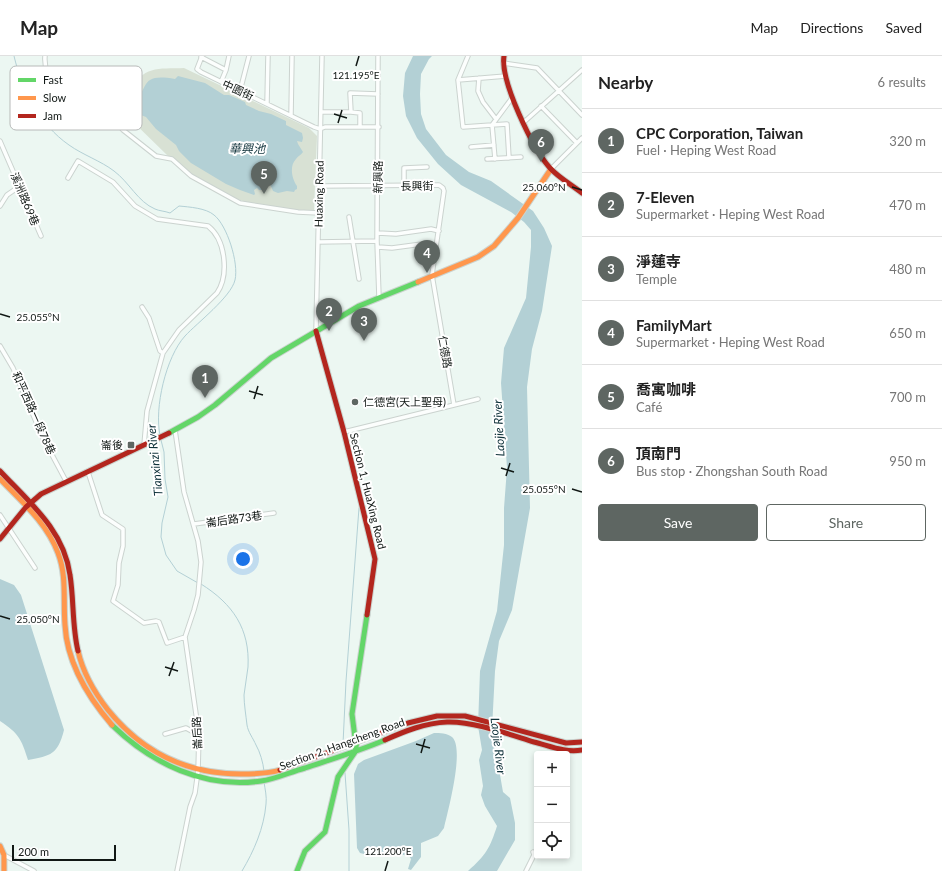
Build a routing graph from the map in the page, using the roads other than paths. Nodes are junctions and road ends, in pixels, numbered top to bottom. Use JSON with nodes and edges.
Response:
{"nodes":[{"id":1,"x":45,"y":56,"type":"edge"},
{"id":2,"x":201,"y":56,"type":"edge"},
{"id":3,"x":229,"y":56,"type":"edge"},
{"id":4,"x":249,"y":56,"type":"edge"},
{"id":5,"x":268,"y":56,"type":"edge"},
{"id":6,"x":292,"y":56,"type":"edge"},
{"id":7,"x":322,"y":56,"type":"edge"},
{"id":8,"x":378,"y":56,"type":"edge"},
{"id":9,"x":468,"y":56,"type":"edge"},
{"id":10,"x":504,"y":56,"type":"edge"},
{"id":11,"x":504,"y":63,"type":"junction"},
{"id":12,"x":47,"y":66,"type":"edge"},
{"id":13,"x":226,"y":70,"type":"junction"},
{"id":14,"x":582,"y":70,"type":"edge"},
{"id":15,"x":506,"y":76,"type":"junction"},
{"id":16,"x":479,"y":78,"type":"junction"},
{"id":17,"x":458,"y":80,"type":"junction"},
{"id":18,"x":221,"y":82,"type":"junction"},
{"id":19,"x":240,"y":91,"type":"junction"},
{"id":20,"x":558,"y":91,"type":"junction"},
{"id":21,"x":378,"y":94,"type":"junction"},
{"id":22,"x":512,"y":98,"type":"junction"},
{"id":23,"x":267,"y":103,"type":"junction"},
{"id":24,"x":541,"y":106,"type":"junction"},
{"id":25,"x":321,"y":112,"type":"junction"},
{"id":26,"x":351,"y":112,"type":"junction"},
{"id":27,"x":291,"y":115,"type":"junction"},
{"id":28,"x":582,"y":115,"type":"edge"},
{"id":29,"x":496,"y":119,"type":"junction"},
{"id":30,"x":524,"y":122,"type":"junction"},
{"id":31,"x":492,"y":125,"type":"junction"},
{"id":32,"x":360,"y":127,"type":"junction"},
{"id":33,"x":379,"y":127,"type":"junction"},
{"id":34,"x":320,"y":129,"type":"junction"},
{"id":35,"x":123,"y":130,"type":"edge"},
{"id":36,"x":582,"y":138,"type":"edge"},
{"id":37,"x":0,"y":141,"type":"edge"},
{"id":38,"x":576,"y":142,"type":"junction"},
{"id":39,"x":494,"y":145,"type":"junction"},
{"id":40,"x":471,"y":147,"type":"dead end"},
{"id":41,"x":521,"y":157,"type":"dead end"},
{"id":42,"x":509,"y":158,"type":"junction"},
{"id":43,"x":487,"y":159,"type":"dead end"},
{"id":44,"x":495,"y":159,"type":"junction"},
{"id":45,"x":427,"y":167,"type":"dead end"},
{"id":46,"x":551,"y":169,"type":"junction"},
{"id":47,"x":68,"y":178,"type":"dead end"},
{"id":48,"x":20,"y":186,"type":"junction"},
{"id":49,"x":319,"y":186,"type":"junction"},
{"id":50,"x":378,"y":186,"type":"junction"},
{"id":51,"x":404,"y":186,"type":"junction"},
{"id":52,"x":442,"y":188,"type":"joint"},
{"id":53,"x":582,"y":193,"type":"edge"},
{"id":54,"x":0,"y":206,"type":"edge"},
{"id":55,"x":319,"y":213,"type":"junction"},
{"id":56,"x":349,"y":217,"type":"dead end"},
{"id":57,"x":439,"y":232,"type":"junction"},
{"id":58,"x":378,"y":233,"type":"junction"},
{"id":59,"x":41,"y":236,"type":"dead end"},
{"id":60,"x":353,"y":241,"type":"junction"},
{"id":61,"x":377,"y":241,"type":"junction"},
{"id":62,"x":318,"y":242,"type":"junction"},
{"id":63,"x":422,"y":244,"type":"dead end"},
{"id":64,"x":378,"y":247,"type":"junction"},
{"id":65,"x":432,"y":275,"type":"junction"},
{"id":66,"x":359,"y":279,"type":"dead end"},
{"id":67,"x":379,"y":297,"type":"junction"},
{"id":68,"x":142,"y":307,"type":"dead end"},
{"id":69,"x":316,"y":331,"type":"junction"},
{"id":70,"x":0,"y":346,"type":"edge"},
{"id":71,"x":163,"y":353,"type":"junction"},
{"id":72,"x":478,"y":399,"type":"dead end"},
{"id":73,"x":454,"y":405,"type":"junction"},
{"id":74,"x":175,"y":430,"type":"junction"},
{"id":75,"x":344,"y":432,"type":"junction"},
{"id":76,"x":144,"y":445,"type":"junction"},
{"id":77,"x":0,"y":471,"type":"edge"},
{"id":78,"x":88,"y":472,"type":"junction"},
{"id":79,"x":0,"y":479,"type":"edge"},
{"id":80,"x":66,"y":482,"type":"junction"},
{"id":81,"x":28,"y":505,"type":"junction"},
{"id":82,"x":274,"y":513,"type":"dead end"},
{"id":83,"x":0,"y":515,"type":"edge"},
{"id":84,"x":194,"y":524,"type":"junction"},
{"id":85,"x":8,"y":529,"type":"junction"},
{"id":86,"x":0,"y":539,"type":"edge"},
{"id":87,"x":35,"y":568,"type":"dead end"},
{"id":88,"x":185,"y":637,"type":"junction"},
{"id":89,"x":165,"y":734,"type":"dead end"},
{"id":90,"x":199,"y":735,"type":"junction"},
{"id":91,"x":357,"y":742,"type":"junction"},
{"id":92,"x":582,"y":742,"type":"edge"},
{"id":93,"x":582,"y":750,"type":"edge"},
{"id":94,"x":355,"y":752,"type":"junction"},
{"id":95,"x":198,"y":771,"type":"junction"},
{"id":96,"x":197,"y":777,"type":"junction"},
{"id":97,"x":0,"y":846,"type":"edge"},
{"id":98,"x":533,"y":852,"type":"dead end"},
{"id":99,"x":4,"y":855,"type":"junction"},
{"id":100,"x":4,"y":871,"type":"edge"},
{"id":101,"x":34,"y":871,"type":"edge"},
{"id":102,"x":177,"y":871,"type":"edge"},
{"id":103,"x":298,"y":871,"type":"edge"},
{"id":104,"x":526,"y":871,"type":"edge"}],
"edges":[{"from":1,"to":12,"type":"street"},
{"from":2,"to":13,"type":"street"},
{"from":2,"to":18,"type":"street","name":"中園街"},
{"from":3,"to":13,"type":"street"},
{"from":4,"to":19,"type":"street"},
{"from":5,"to":23,"type":"street"},
{"from":6,"to":27,"type":"street"},
{"from":7,"to":25,"type":"street","name":"Huaxing Road"},
{"from":8,"to":21,"type":"street","name":"新興路"},
{"from":9,"to":17,"type":"street"},
{"from":10,"to":11,"type":"street"},
{"from":11,"to":15,"type":"street"},
{"from":11,"to":20,"type":"street"},
{"from":13,"to":18,"type":"street"},
{"from":14,"to":20,"type":"street"},
{"from":15,"to":16,"type":"street"},
{"from":15,"to":22,"type":"street"},
{"from":16,"to":17,"type":"street"},
{"from":16,"to":29,"type":"street"},
{"from":17,"to":31,"type":"street"},
{"from":18,"to":19,"type":"street","name":"中園街"},
{"from":19,"to":23,"type":"street","name":"中園街"},
{"from":20,"to":24,"type":"street"},
{"from":20,"to":28,"type":"street"},
{"from":21,"to":26,"type":"street"},
{"from":21,"to":33,"type":"street","name":"新興路"},
{"from":22,"to":29,"type":"street"},
{"from":22,"to":30,"type":"street"},
{"from":23,"to":27,"type":"street","name":"中園街"},
{"from":24,"to":30,"type":"street"},
{"from":24,"to":38,"type":"street"},
{"from":25,"to":26,"type":"street"},
{"from":25,"to":34,"type":"street","name":"Huaxing Road"},
{"from":26,"to":32,"type":"street"},
{"from":27,"to":34,"type":"street","name":"中園街"},
{"from":29,"to":31,"type":"street"},
{"from":30,"to":46,"type":"street"},
{"from":31,"to":39,"type":"street"},
{"from":31,"to":42,"type":"street"},
{"from":32,"to":33,"type":"street"},
{"from":32,"to":34,"type":"street"},
{"from":33,"to":50,"type":"street","name":"新興路"},
{"from":34,"to":49,"type":"street","name":"Huaxing Road"},
{"from":35,"to":55,"type":"street"},
{"from":36,"to":38,"type":"street"},
{"from":37,"to":48,"type":"street","name":"溪洲路69巷"},
{"from":38,"to":46,"type":"street"},
{"from":39,"to":40,"type":"street"},
{"from":39,"to":44,"type":"street"},
{"from":41,"to":42,"type":"street"},
{"from":42,"to":44,"type":"street"},
{"from":43,"to":44,"type":"street"},
{"from":45,"to":51,"type":"street"},
{"from":46,"to":53,"type":"street"},
{"from":46,"to":65,"type":"street"},
{"from":47,"to":71,"type":"street"},
{"from":48,"to":54,"type":"street"},
{"from":48,"to":59,"type":"street","name":"溪洲路69巷"},
{"from":49,"to":50,"type":"street","name":"長興街"},
{"from":49,"to":55,"type":"street","name":"Huaxing Road"},
{"from":50,"to":51,"type":"street","name":"長興街"},
{"from":50,"to":58,"type":"street","name":"新興路"},
{"from":51,"to":52,"type":"street","name":"長興街"},
{"from":52,"to":57,"type":"street","name":"仁德路"},
{"from":55,"to":62,"type":"street","name":"Huaxing Road"},
{"from":56,"to":60,"type":"street"},
{"from":57,"to":58,"type":"street"},
{"from":57,"to":65,"type":"street","name":"仁德路"},
{"from":58,"to":61,"type":"street","name":"新興路"},
{"from":60,"to":61,"type":"street"},
{"from":60,"to":62,"type":"street"},
{"from":60,"to":66,"type":"street"},
{"from":61,"to":64,"type":"street","name":"新興路"},
{"from":62,"to":69,"type":"street","name":"Huaxing Road"},
{"from":63,"to":64,"type":"street"},
{"from":64,"to":67,"type":"street","name":"新興路"},
{"from":65,"to":67,"type":"street"},
{"from":65,"to":73,"type":"street","name":"仁德路"},
{"from":67,"to":69,"type":"street"},
{"from":68,"to":71,"type":"street"},
{"from":69,"to":74,"type":"street"},
{"from":69,"to":75,"type":"street","name":"Section 1, HuaXing Road"},
{"from":70,"to":80,"type":"street","name":"和平西路一段78巷"},
{"from":71,"to":76,"type":"street"},
{"from":72,"to":73,"type":"street"},
{"from":73,"to":75,"type":"street"},
{"from":74,"to":76,"type":"street"},
{"from":74,"to":84,"type":"street"},
{"from":75,"to":91,"type":"street","name":"Section 1, HuaXing Road"},
{"from":76,"to":78,"type":"street"},
{"from":77,"to":81,"type":"street","name":"Section 2, Hangcheng Road"},
{"from":78,"to":80,"type":"street"},
{"from":78,"to":88,"type":"street"},
{"from":79,"to":81,"type":"street","name":"Section 2, Hangcheng Road"},
{"from":80,"to":81,"type":"street"},
{"from":81,"to":85,"type":"street"},
{"from":81,"to":95,"type":"street","name":"Section 2, Hangcheng Road"},
{"from":81,"to":96,"type":"street","name":"Section 2, Hangcheng Road"},
{"from":82,"to":84,"type":"street","name":"崙后路73巷"},
{"from":83,"to":85,"type":"street"},
{"from":84,"to":88,"type":"street","name":"崙后路"},
{"from":85,"to":86,"type":"street"},
{"from":85,"to":87,"type":"street"},
{"from":88,"to":90,"type":"street","name":"崙后路"},
{"from":89,"to":90,"type":"street"},
{"from":90,"to":95,"type":"street","name":"崙后路"},
{"from":91,"to":92,"type":"street","name":"Section 2, Hangcheng Road"},
{"from":91,"to":94,"type":"street","name":"Section 1, HuaXing Road"},
{"from":91,"to":95,"type":"street","name":"Section 2, Hangcheng Road"},
{"from":93,"to":94,"type":"street","name":"Section 2, Hangcheng Road"},
{"from":94,"to":96,"type":"street","name":"Section 2, Hangcheng Road"},
{"from":94,"to":103,"type":"street"},
{"from":95,"to":96,"type":"street","name":"崙后路"},
{"from":96,"to":102,"type":"street","name":"崙后路"},
{"from":97,"to":99,"type":"street"},
{"from":98,"to":104,"type":"street"},
{"from":99,"to":100,"type":"street"},
{"from":99,"to":101,"type":"street"}]}
